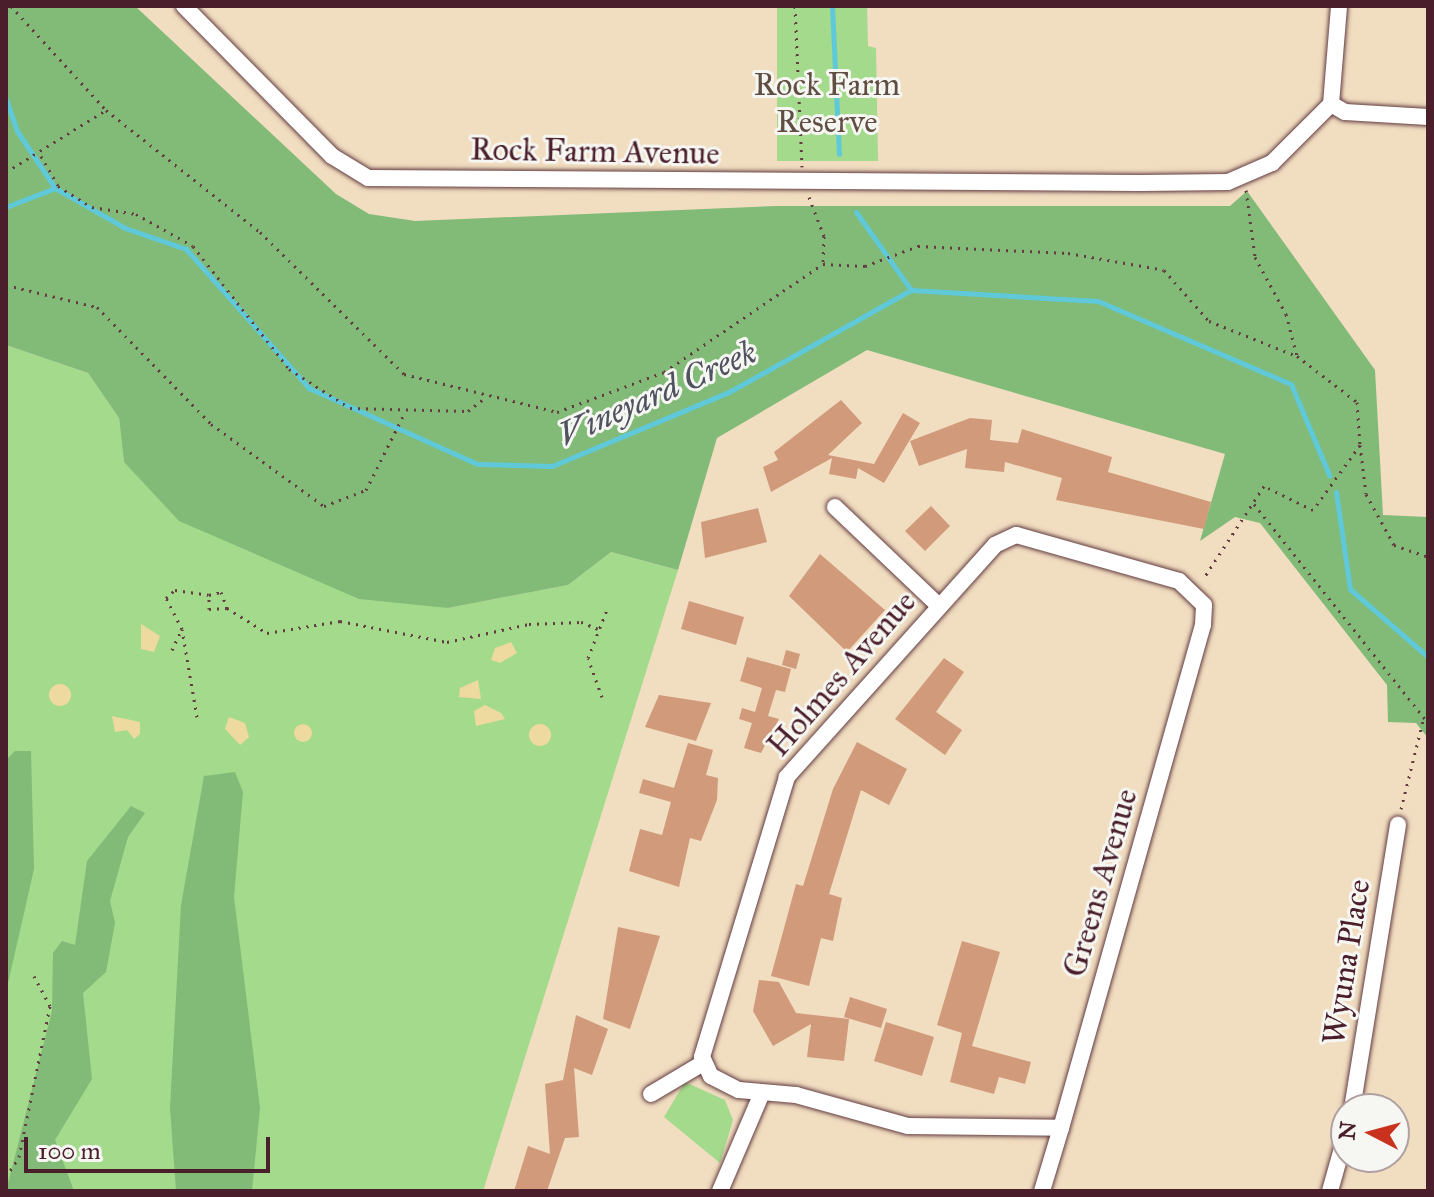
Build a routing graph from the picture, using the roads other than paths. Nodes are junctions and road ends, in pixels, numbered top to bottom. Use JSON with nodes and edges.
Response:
{"nodes":[{"id":1,"x":184,"y":6,"type":"edge"},
{"id":2,"x":1339,"y":6,"type":"edge"},
{"id":3,"x":1331,"y":104,"type":"junction"},
{"id":4,"x":1428,"y":117,"type":"edge"},
{"id":5,"x":835,"y":507,"type":"dead end"},
{"id":6,"x":1201,"y":583,"type":"joint"},
{"id":7,"x":939,"y":606,"type":"junction"},
{"id":8,"x":1398,"y":825,"type":"road end"},
{"id":9,"x":703,"y":1063,"type":"junction"},
{"id":10,"x":762,"y":1093,"type":"junction"},
{"id":11,"x":1355,"y":1093,"type":"edge"},
{"id":12,"x":651,"y":1094,"type":"dead end"},
{"id":13,"x":1061,"y":1128,"type":"junction"},
{"id":14,"x":720,"y":1191,"type":"edge"},
{"id":15,"x":1042,"y":1191,"type":"edge"}],
"edges":[{"from":1,"to":3,"type":"street","name":"Rock Farm Avenue"},
{"from":2,"to":3,"type":"street"},
{"from":3,"to":4,"type":"street"},
{"from":5,"to":7,"type":"street"},
{"from":6,"to":7,"type":"street","name":"Holmes Avenue"},
{"from":6,"to":13,"type":"street","name":"Greens Avenue"},
{"from":7,"to":9,"type":"street","name":"Holmes Avenue"},
{"from":8,"to":11,"type":"street","name":"Wyuna Place"},
{"from":9,"to":10,"type":"street"},
{"from":9,"to":12,"type":"street"},
{"from":10,"to":13,"type":"street"},
{"from":10,"to":14,"type":"street"},
{"from":13,"to":15,"type":"street","name":"Greens Avenue"}]}
